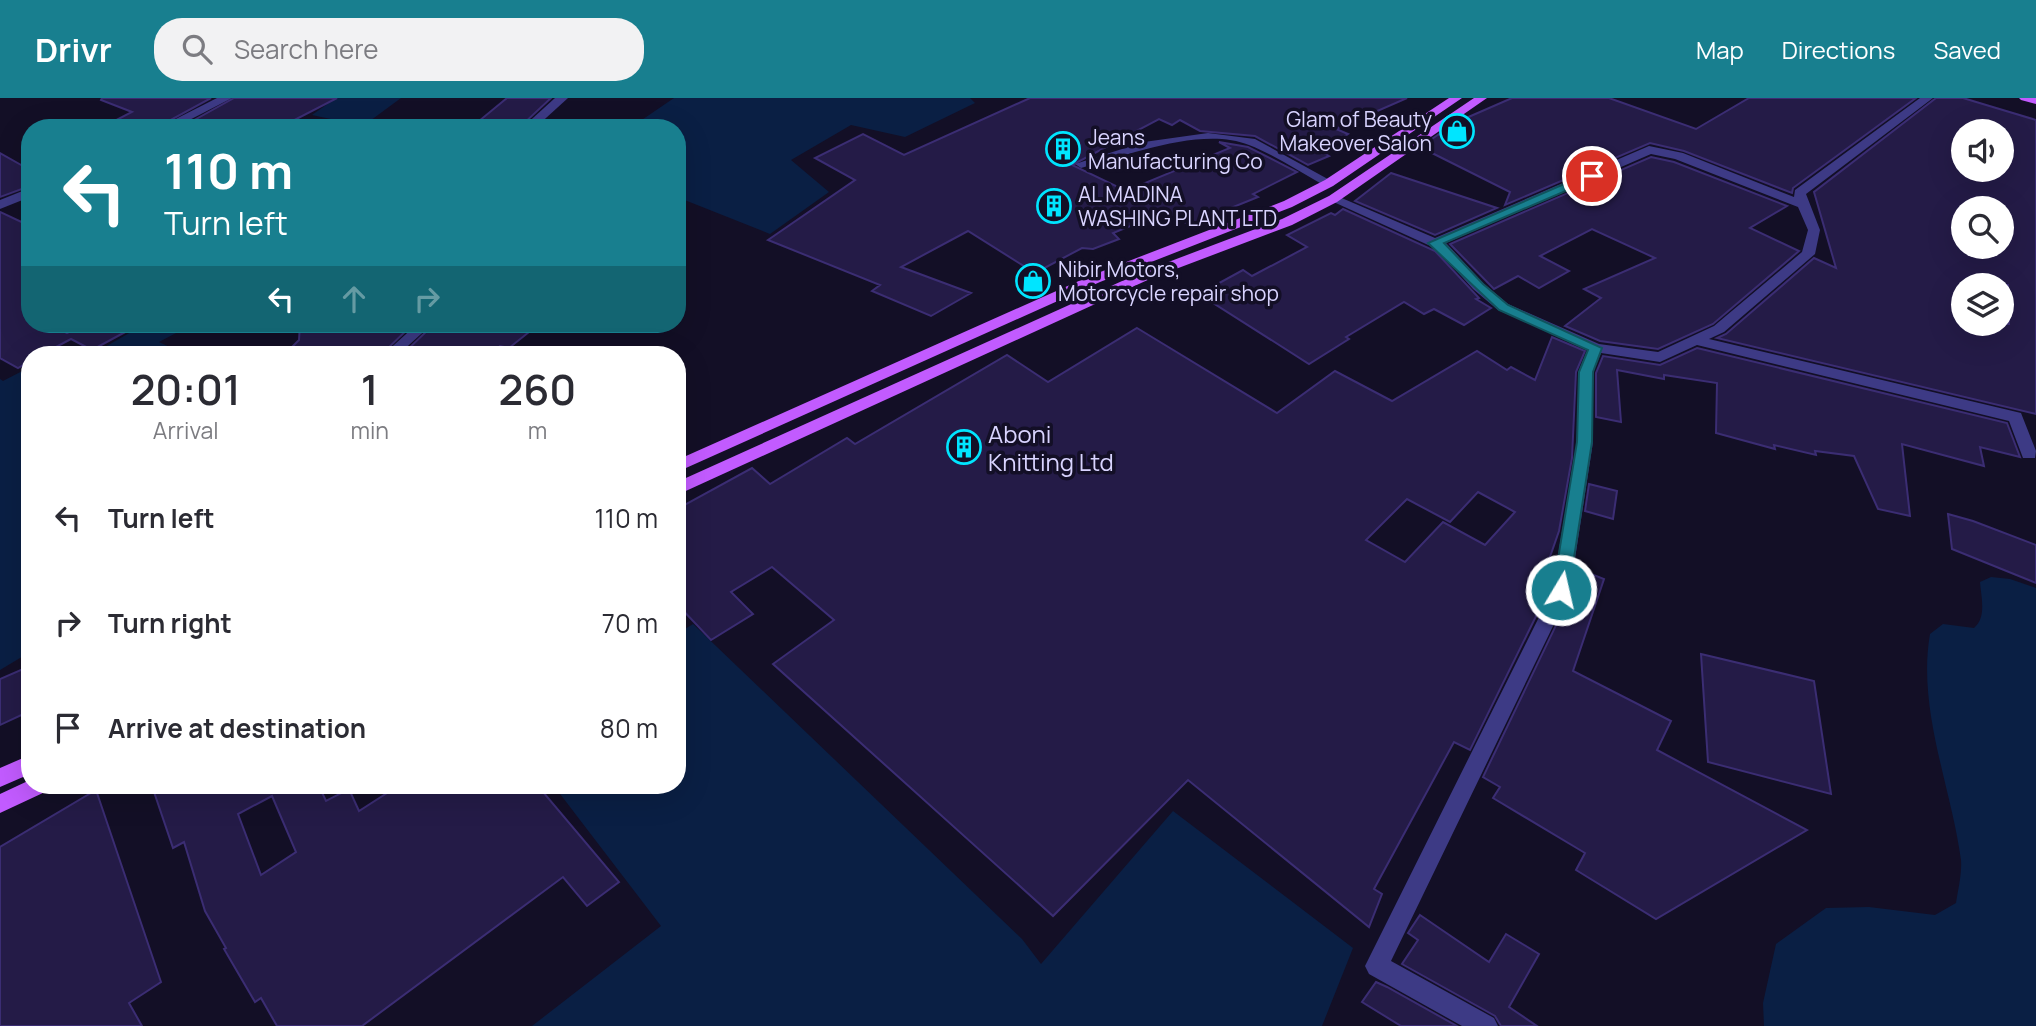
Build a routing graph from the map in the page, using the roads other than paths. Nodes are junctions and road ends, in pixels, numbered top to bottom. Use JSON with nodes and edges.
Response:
{"nodes":[{"id":1,"x":226,"y":98,"type":"edge"},
{"id":2,"x":562,"y":98,"type":"edge"},
{"id":3,"x":1456,"y":98,"type":"edge"},
{"id":4,"x":1482,"y":98,"type":"edge"},
{"id":5,"x":1927,"y":98,"type":"edge"},
{"id":6,"x":2025,"y":98,"type":"edge"},
{"id":7,"x":2036,"y":101,"type":"edge"},
{"id":8,"x":183,"y":119,"type":"edge"},
{"id":9,"x":538,"y":119,"type":"edge"},
{"id":10,"x":1081,"y":164,"type":"dead end"},
{"id":11,"x":1329,"y":183,"type":"junction"},
{"id":12,"x":21,"y":196,"type":"edge"},
{"id":13,"x":1333,"y":199,"type":"junction"},
{"id":14,"x":0,"y":205,"type":"edge"},
{"id":15,"x":1804,"y":205,"type":"junction"},
{"id":16,"x":1434,"y":243,"type":"junction"},
{"id":17,"x":1095,"y":279,"type":"junction"},
{"id":18,"x":1112,"y":291,"type":"junction"},
{"id":19,"x":415,"y":333,"type":"edge"},
{"id":20,"x":1695,"y":340,"type":"junction"},
{"id":21,"x":400,"y":346,"type":"edge"},
{"id":22,"x":1596,"y":348,"type":"junction"},
{"id":23,"x":2029,"y":454,"type":"dead end"},
{"id":24,"x":686,"y":463,"type":"edge"},
{"id":25,"x":686,"y":485,"type":"edge"},
{"id":26,"x":21,"y":768,"type":"edge"},
{"id":27,"x":0,"y":778,"type":"edge"},
{"id":28,"x":21,"y":794,"type":"edge"},
{"id":29,"x":0,"y":804,"type":"edge"},
{"id":30,"x":1486,"y":1026,"type":"edge"}],
"edges":[{"from":1,"to":8,"type":"street"},
{"from":2,"to":9,"type":"street"},
{"from":3,"to":11,"type":"main road"},
{"from":4,"to":13,"type":"main road"},
{"from":5,"to":15,"type":"street"},
{"from":6,"to":7,"type":"main road"},
{"from":10,"to":11,"type":"street"},
{"from":11,"to":17,"type":"main road"},
{"from":12,"to":14,"type":"street"},
{"from":13,"to":16,"type":"street"},
{"from":13,"to":18,"type":"main road"},
{"from":15,"to":16,"type":"street"},
{"from":15,"to":20,"type":"street"},
{"from":16,"to":22,"type":"street"},
{"from":17,"to":18,"type":"main road"},
{"from":17,"to":24,"type":"main road"},
{"from":18,"to":25,"type":"main road"},
{"from":19,"to":21,"type":"street"},
{"from":20,"to":22,"type":"street"},
{"from":20,"to":23,"type":"street"},
{"from":22,"to":30,"type":"street"},
{"from":26,"to":27,"type":"main road"},
{"from":28,"to":29,"type":"main road"}]}
